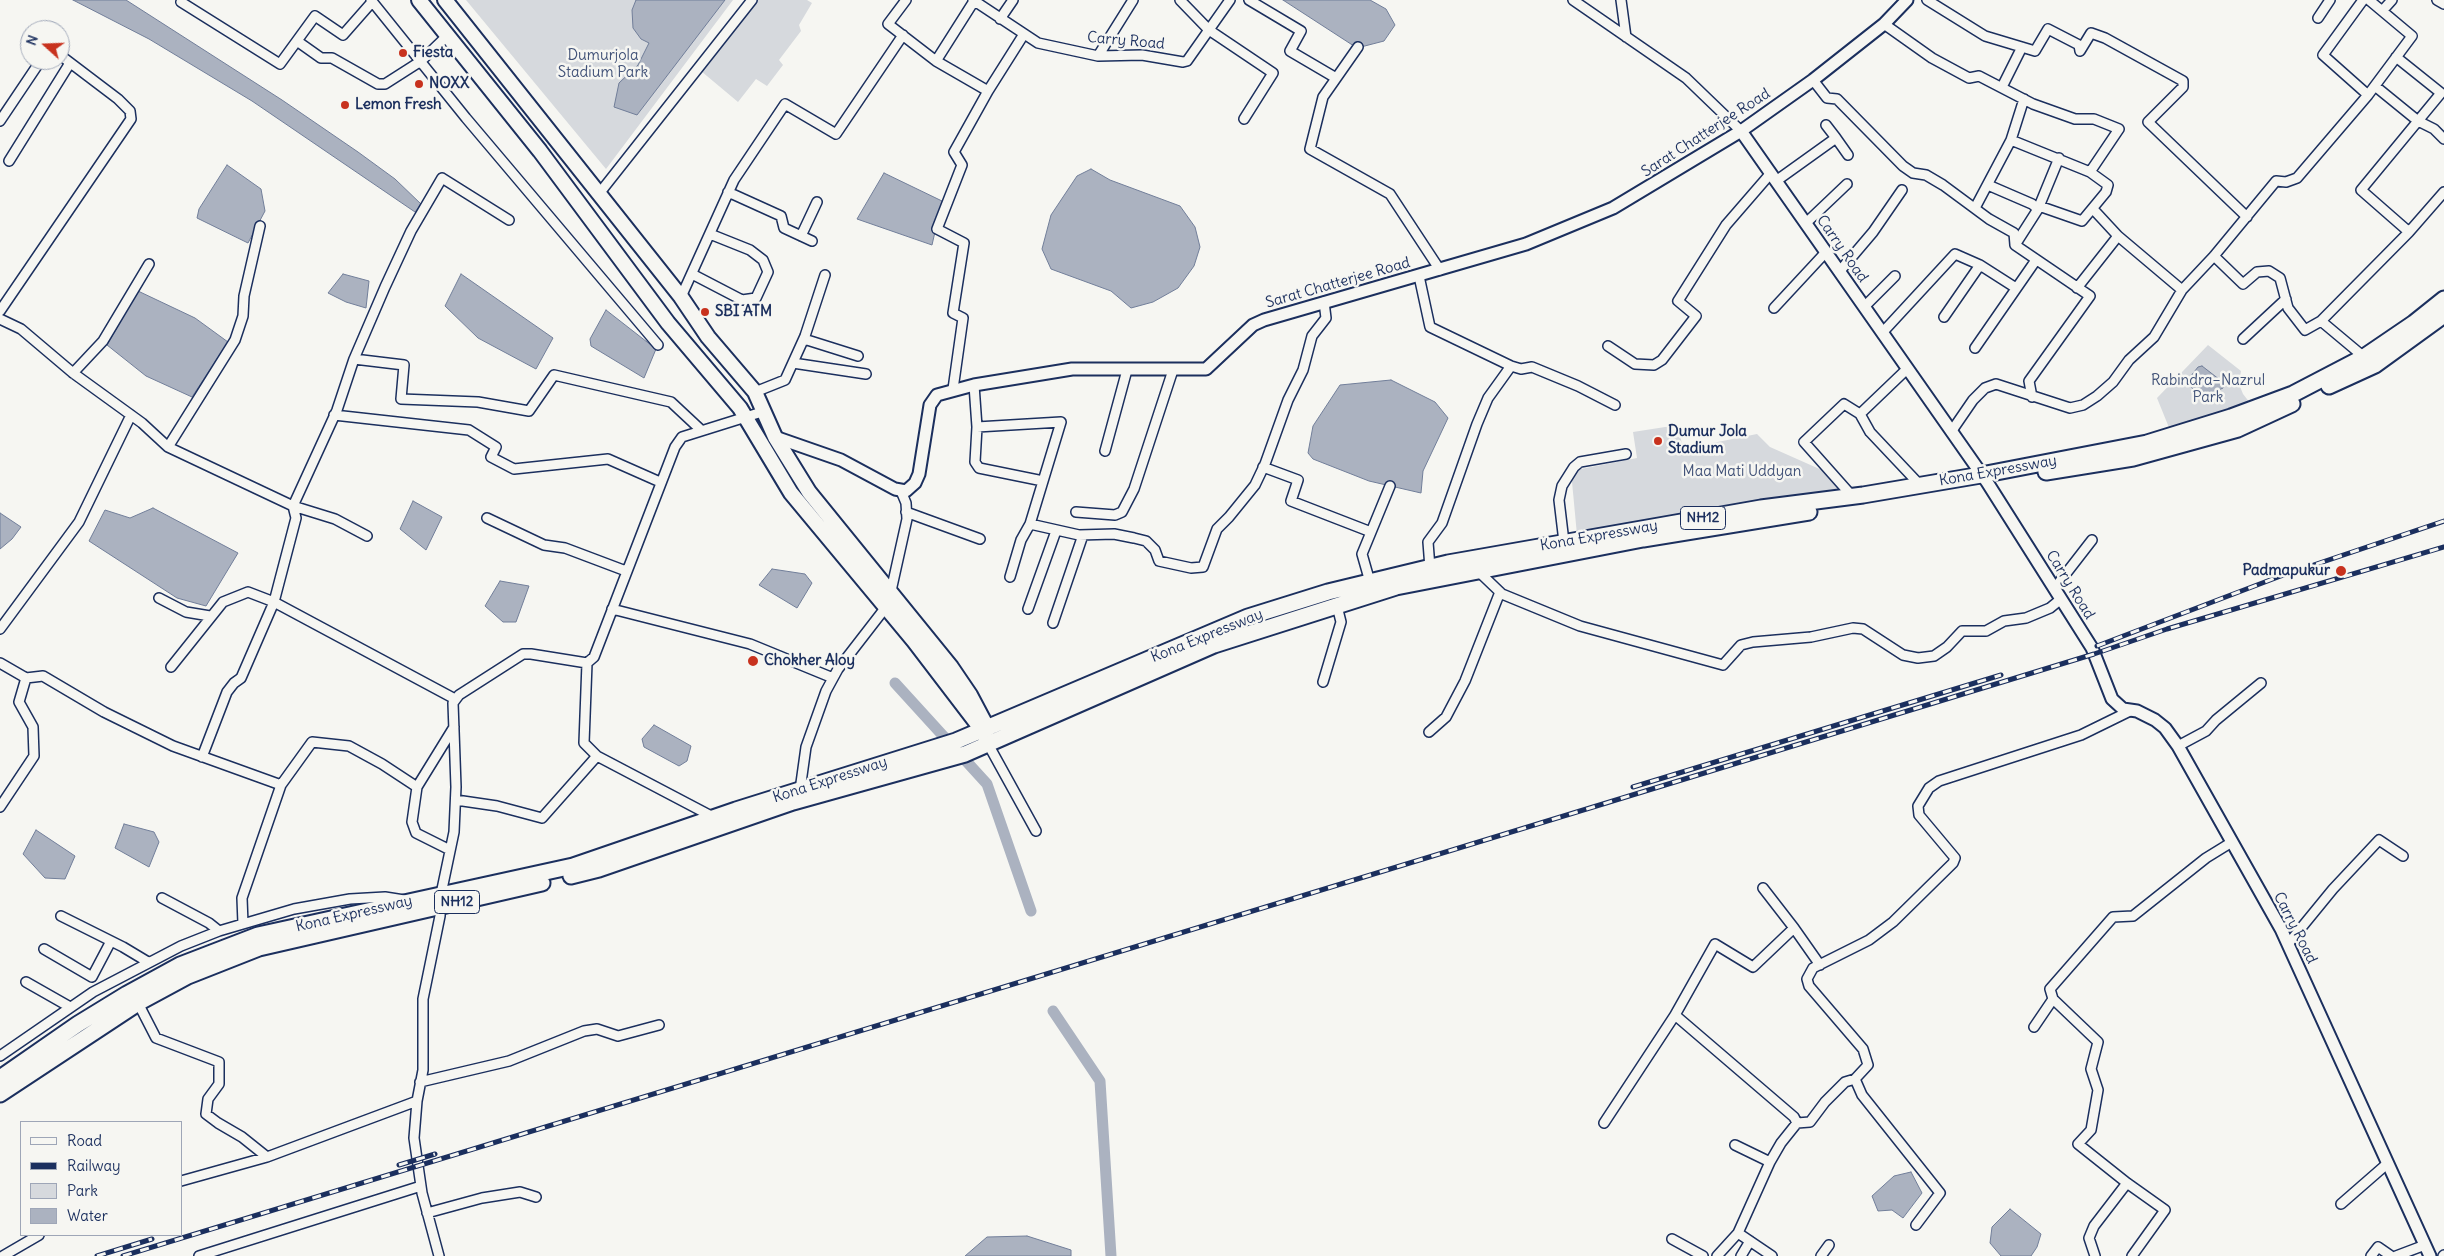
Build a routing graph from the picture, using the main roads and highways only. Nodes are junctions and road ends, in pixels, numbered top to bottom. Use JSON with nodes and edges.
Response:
{"nodes":[{"id":1,"x":419,"y":0,"type":"edge"},
{"id":2,"x":446,"y":0,"type":"edge"},
{"id":3,"x":1907,"y":0,"type":"edge"},
{"id":4,"x":1741,"y":131,"type":"junction"},
{"id":5,"x":2444,"y":299,"type":"edge"},
{"id":6,"x":2444,"y":315,"type":"edge"},
{"id":7,"x":775,"y":437,"type":"junction"},
{"id":8,"x":1984,"y":478,"type":"junction"},
{"id":9,"x":989,"y":739,"type":"junction"},
{"id":10,"x":960,"y":748,"type":"junction"},
{"id":11,"x":441,"y":900,"type":"junction"},
{"id":12,"x":0,"y":1078,"type":"edge"},
{"id":13,"x":0,"y":1094,"type":"edge"},
{"id":14,"x":2430,"y":1256,"type":"edge"}],
"edges":[{"from":1,"to":9,"type":"main road"},
{"from":2,"to":7,"type":"main road"},
{"from":3,"to":4,"type":"main road","name":"Sarat Chatterjee Road"},
{"from":4,"to":7,"type":"main road","name":"Sarat Chatterjee Road"},
{"from":4,"to":8,"type":"main road","name":"Carry Road"},
{"from":5,"to":8,"type":"highway","name":"Kona Expressway","number":"NH12"},
{"from":6,"to":8,"type":"highway","name":"Kona Expressway","number":"NH12"},
{"from":7,"to":9,"type":"main road"},
{"from":8,"to":9,"type":"highway","name":"Kona Expressway","number":"NH12"},
{"from":8,"to":9,"type":"highway","name":"Kona Expressway","number":"NH12"},
{"from":8,"to":14,"type":"main road","name":"Carry Road"},
{"from":9,"to":10,"type":"highway","name":"Kona Expressway","number":"NH12"},
{"from":10,"to":11,"type":"highway","name":"Kona Expressway","number":"NH12"},
{"from":10,"to":11,"type":"highway","name":"Kona Expressway","number":"NH12"},
{"from":11,"to":12,"type":"highway","name":"Kona Expressway","number":"NH12"},
{"from":11,"to":13,"type":"highway","name":"Kona Expressway","number":"NH12"}]}
